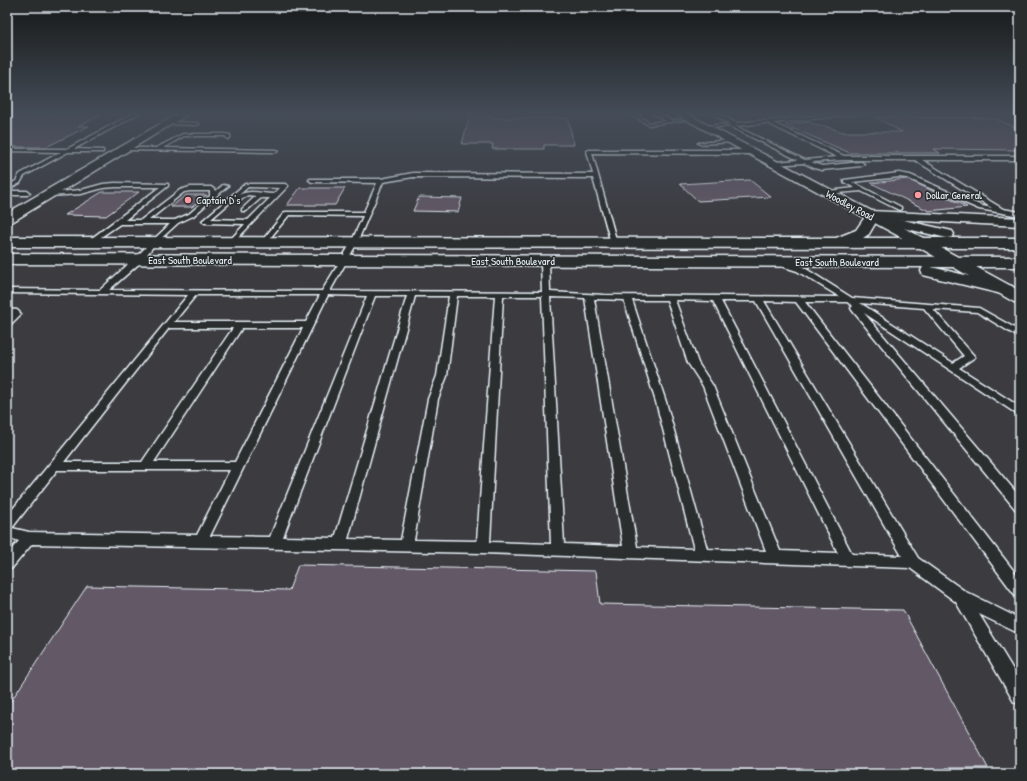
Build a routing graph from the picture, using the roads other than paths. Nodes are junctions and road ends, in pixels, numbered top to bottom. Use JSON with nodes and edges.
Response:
{"nodes":[{"id":1,"x":71,"y":149,"type":"edge"},
{"id":2,"x":104,"y":149,"type":"edge"},
{"id":3,"x":125,"y":149,"type":"edge"},
{"id":4,"x":170,"y":149,"type":"edge"},
{"id":5,"x":747,"y":149,"type":"edge"},
{"id":6,"x":780,"y":149,"type":"edge"},
{"id":7,"x":825,"y":149,"type":"edge"},
{"id":8,"x":9,"y":151,"type":"edge"},
{"id":9,"x":68,"y":151,"type":"junction"},
{"id":10,"x":101,"y":151,"type":"junction"},
{"id":11,"x":210,"y":151,"type":"joint"},
{"id":12,"x":276,"y":151,"type":"dead end"},
{"id":13,"x":752,"y":152,"type":"junction"},
{"id":14,"x":843,"y":158,"type":"junction"},
{"id":15,"x":916,"y":158,"type":"junction"},
{"id":16,"x":1020,"y":158,"type":"edge"},
{"id":17,"x":887,"y":159,"type":"junction"},
{"id":18,"x":804,"y":161,"type":"junction"},
{"id":19,"x":81,"y":162,"type":"dead end"},
{"id":20,"x":776,"y":164,"type":"junction"},
{"id":21,"x":901,"y":169,"type":"dead end"},
{"id":22,"x":595,"y":176,"type":"junction"},
{"id":23,"x":312,"y":180,"type":"dead end"},
{"id":24,"x":381,"y":181,"type":"junction"},
{"id":25,"x":166,"y":186,"type":"junction"},
{"id":26,"x":173,"y":186,"type":"dead end"},
{"id":27,"x":181,"y":186,"type":"dead end"},
{"id":28,"x":7,"y":188,"type":"edge"},
{"id":29,"x":861,"y":189,"type":"junction"},
{"id":30,"x":30,"y":191,"type":"joint"},
{"id":31,"x":7,"y":193,"type":"edge"},
{"id":32,"x":828,"y":193,"type":"junction"},
{"id":33,"x":49,"y":194,"type":"junction"},
{"id":34,"x":212,"y":196,"type":"junction"},
{"id":35,"x":259,"y":196,"type":"junction"},
{"id":36,"x":275,"y":196,"type":"junction"},
{"id":37,"x":7,"y":205,"type":"edge"},
{"id":38,"x":899,"y":208,"type":"dead end"},
{"id":39,"x":1005,"y":213,"type":"junction"},
{"id":40,"x":366,"y":214,"type":"junction"},
{"id":41,"x":1020,"y":214,"type":"edge"},
{"id":42,"x":871,"y":216,"type":"junction"},
{"id":43,"x":7,"y":219,"type":"edge"},
{"id":44,"x":207,"y":219,"type":"junction"},
{"id":45,"x":118,"y":222,"type":"junction"},
{"id":46,"x":143,"y":222,"type":"junction"},
{"id":47,"x":176,"y":222,"type":"junction"},
{"id":48,"x":233,"y":222,"type":"junction"},
{"id":49,"x":250,"y":222,"type":"junction"},
{"id":50,"x":1020,"y":222,"type":"edge"},
{"id":51,"x":7,"y":242,"type":"edge"},
{"id":52,"x":90,"y":242,"type":"junction"},
{"id":53,"x":230,"y":242,"type":"junction"},
{"id":54,"x":264,"y":242,"type":"junction"},
{"id":55,"x":920,"y":242,"type":"junction"},
{"id":56,"x":1013,"y":242,"type":"edge"},
{"id":57,"x":153,"y":243,"type":"junction"},
{"id":58,"x":354,"y":243,"type":"junction"},
{"id":59,"x":614,"y":243,"type":"junction"},
{"id":60,"x":837,"y":243,"type":"junction"},
{"id":61,"x":7,"y":259,"type":"edge"},
{"id":62,"x":138,"y":259,"type":"junction"},
{"id":63,"x":343,"y":260,"type":"junction"},
{"id":64,"x":545,"y":261,"type":"junction"},
{"id":65,"x":776,"y":262,"type":"junction"},
{"id":66,"x":877,"y":262,"type":"junction"},
{"id":67,"x":956,"y":262,"type":"junction"},
{"id":68,"x":1020,"y":262,"type":"edge"},
{"id":69,"x":7,"y":291,"type":"edge"},
{"id":70,"x":102,"y":292,"type":"junction"},
{"id":71,"x":194,"y":292,"type":"junction"},
{"id":72,"x":325,"y":293,"type":"junction"},
{"id":73,"x":372,"y":293,"type":"junction"},
{"id":74,"x":412,"y":293,"type":"junction"},
{"id":75,"x":453,"y":293,"type":"junction"},
{"id":76,"x":499,"y":294,"type":"junction"},
{"id":77,"x":546,"y":294,"type":"junction"},
{"id":78,"x":1013,"y":294,"type":"edge"},
{"id":79,"x":589,"y":296,"type":"junction"},
{"id":80,"x":627,"y":297,"type":"junction"},
{"id":81,"x":670,"y":298,"type":"junction"},
{"id":82,"x":716,"y":299,"type":"junction"},
{"id":83,"x":759,"y":299,"type":"junction"},
{"id":84,"x":799,"y":300,"type":"junction"},
{"id":85,"x":848,"y":300,"type":"junction"},
{"id":86,"x":926,"y":306,"type":"junction"},
{"id":87,"x":7,"y":312,"type":"edge"},
{"id":88,"x":7,"y":323,"type":"edge"},
{"id":89,"x":167,"y":325,"type":"junction"},
{"id":90,"x":240,"y":325,"type":"junction"},
{"id":91,"x":310,"y":325,"type":"junction"},
{"id":92,"x":1020,"y":335,"type":"edge"},
{"id":93,"x":952,"y":368,"type":"junction"},
{"id":94,"x":1020,"y":412,"type":"edge"},
{"id":95,"x":54,"y":466,"type":"junction"},
{"id":96,"x":145,"y":466,"type":"junction"},
{"id":97,"x":239,"y":466,"type":"junction"},
{"id":98,"x":1020,"y":506,"type":"edge"},
{"id":99,"x":7,"y":525,"type":"edge"},
{"id":100,"x":7,"y":532,"type":"edge"},
{"id":101,"x":29,"y":538,"type":"junction"},
{"id":102,"x":200,"y":541,"type":"junction"},
{"id":103,"x":275,"y":542,"type":"junction"},
{"id":104,"x":340,"y":544,"type":"junction"},
{"id":105,"x":406,"y":546,"type":"junction"},
{"id":106,"x":482,"y":548,"type":"junction"},
{"id":107,"x":558,"y":550,"type":"junction"},
{"id":108,"x":631,"y":552,"type":"junction"},
{"id":109,"x":702,"y":555,"type":"junction"},
{"id":110,"x":775,"y":557,"type":"junction"},
{"id":111,"x":848,"y":560,"type":"junction"},
{"id":112,"x":913,"y":562,"type":"junction"},
{"id":113,"x":7,"y":564,"type":"edge"},
{"id":114,"x":1020,"y":590,"type":"edge"},
{"id":115,"x":961,"y":596,"type":"junction"},
{"id":116,"x":1020,"y":627,"type":"edge"},
{"id":117,"x":1020,"y":696,"type":"edge"}],
"edges":[{"from":1,"to":9,"type":"lane"},
{"from":2,"to":10,"type":"street"},
{"from":3,"to":33,"type":"street"},
{"from":4,"to":11,"type":"lane"},
{"from":5,"to":13,"type":"main road","name":"Woodley Road"},
{"from":6,"to":18,"type":"lane"},
{"from":7,"to":14,"type":"lane"},
{"from":8,"to":9,"type":"lane"},
{"from":9,"to":10,"type":"lane"},
{"from":9,"to":28,"type":"lane"},
{"from":10,"to":19,"type":"street"},
{"from":11,"to":12,"type":"lane"},
{"from":13,"to":20,"type":"main road","name":"Woodley Road"},
{"from":13,"to":22,"type":"lane"},
{"from":14,"to":17,"type":"lane"},
{"from":14,"to":18,"type":"lane"},
{"from":15,"to":16,"type":"lane"},
{"from":15,"to":17,"type":"lane"},
{"from":15,"to":39,"type":"lane"},
{"from":17,"to":18,"type":"lane"},
{"from":17,"to":21,"type":"lane"},
{"from":18,"to":20,"type":"lane"},
{"from":20,"to":32,"type":"main road","name":"Woodley Road"},
{"from":22,"to":24,"type":"lane"},
{"from":22,"to":59,"type":"lane"},
{"from":23,"to":24,"type":"lane"},
{"from":24,"to":40,"type":"lane"},
{"from":25,"to":26,"type":"lane"},
{"from":25,"to":33,"type":"lane"},
{"from":25,"to":45,"type":"lane"},
{"from":27,"to":34,"type":"lane"},
{"from":29,"to":32,"type":"lane"},
{"from":29,"to":38,"type":"lane"},
{"from":29,"to":39,"type":"lane"},
{"from":30,"to":31,"type":"lane"},
{"from":30,"to":37,"type":"street"},
{"from":32,"to":42,"type":"main road","name":"Woodley Road"},
{"from":33,"to":43,"type":"street"},
{"from":34,"to":46,"type":"lane"},
{"from":34,"to":47,"type":"lane"},
{"from":35,"to":36,"type":"lane"},
{"from":35,"to":44,"type":"lane"},
{"from":35,"to":48,"type":"lane"},
{"from":36,"to":44,"type":"lane"},
{"from":36,"to":49,"type":"lane"},
{"from":39,"to":41,"type":"lane"},
{"from":40,"to":54,"type":"lane"},
{"from":40,"to":58,"type":"lane"},
{"from":42,"to":50,"type":"street"},
{"from":42,"to":55,"type":"main road","name":"Woodley Road"},
{"from":42,"to":56,"type":"main road"},
{"from":42,"to":60,"type":"main road"},
{"from":44,"to":47,"type":"lane"},
{"from":44,"to":48,"type":"lane"},
{"from":45,"to":46,"type":"lane"},
{"from":45,"to":52,"type":"lane"},
{"from":46,"to":47,"type":"lane"},
{"from":47,"to":57,"type":"lane"},
{"from":48,"to":49,"type":"lane"},
{"from":49,"to":53,"type":"lane"},
{"from":51,"to":52,"type":"main road","name":"East South Boulevard"},
{"from":52,"to":57,"type":"main road","name":"East South Boulevard"},
{"from":53,"to":54,"type":"main road","name":"East South Boulevard"},
{"from":53,"to":57,"type":"main road","name":"East South Boulevard"},
{"from":54,"to":58,"type":"main road","name":"East South Boulevard"},
{"from":55,"to":56,"type":"main road","name":"East South Boulevard"},
{"from":55,"to":60,"type":"main road","name":"East South Boulevard"},
{"from":55,"to":67,"type":"main road","name":"Woodley Road"},
{"from":57,"to":62,"type":"lane"},
{"from":58,"to":59,"type":"main road","name":"East South Boulevard"},
{"from":58,"to":63,"type":"lane"},
{"from":59,"to":60,"type":"main road","name":"East South Boulevard"},
{"from":61,"to":62,"type":"main road","name":"East South Boulevard"},
{"from":62,"to":63,"type":"main road","name":"East South Boulevard"},
{"from":62,"to":70,"type":"lane"},
{"from":63,"to":64,"type":"main road","name":"East South Boulevard"},
{"from":63,"to":72,"type":"lane"},
{"from":64,"to":65,"type":"main road","name":"East South Boulevard"},
{"from":64,"to":77,"type":"lane"},
{"from":65,"to":66,"type":"main road","name":"East South Boulevard"},
{"from":65,"to":85,"type":"lane"},
{"from":66,"to":67,"type":"main road","name":"East South Boulevard"},
{"from":66,"to":78,"type":"main road"},
{"from":67,"to":68,"type":"main road","name":"East South Boulevard"},
{"from":67,"to":78,"type":"main road","name":"Woodley Road"},
{"from":69,"to":70,"type":"lane"},
{"from":70,"to":71,"type":"lane"},
{"from":71,"to":72,"type":"lane"},
{"from":71,"to":89,"type":"lane"},
{"from":72,"to":73,"type":"lane"},
{"from":72,"to":91,"type":"lane"},
{"from":73,"to":74,"type":"lane"},
{"from":73,"to":103,"type":"lane"},
{"from":74,"to":75,"type":"lane"},
{"from":74,"to":104,"type":"lane"},
{"from":75,"to":76,"type":"lane"},
{"from":75,"to":105,"type":"lane"},
{"from":76,"to":77,"type":"lane"},
{"from":76,"to":106,"type":"lane"},
{"from":77,"to":79,"type":"lane"},
{"from":77,"to":107,"type":"lane"},
{"from":79,"to":80,"type":"lane"},
{"from":79,"to":108,"type":"lane"},
{"from":80,"to":81,"type":"lane"},
{"from":80,"to":109,"type":"lane"},
{"from":81,"to":82,"type":"lane"},
{"from":81,"to":110,"type":"lane"},
{"from":82,"to":83,"type":"lane"},
{"from":82,"to":111,"type":"lane"},
{"from":83,"to":84,"type":"lane"},
{"from":83,"to":112,"type":"lane"},
{"from":84,"to":85,"type":"lane"},
{"from":84,"to":114,"type":"lane"},
{"from":85,"to":86,"type":"lane"},
{"from":85,"to":93,"type":"lane"},
{"from":85,"to":98,"type":"lane"},
{"from":86,"to":92,"type":"lane"},
{"from":86,"to":93,"type":"lane"},
{"from":87,"to":88,"type":"lane"},
{"from":89,"to":90,"type":"lane"},
{"from":89,"to":95,"type":"lane"},
{"from":90,"to":91,"type":"lane"},
{"from":90,"to":96,"type":"lane"},
{"from":91,"to":97,"type":"lane"},
{"from":93,"to":94,"type":"lane"},
{"from":95,"to":96,"type":"lane"},
{"from":95,"to":99,"type":"lane"},
{"from":96,"to":97,"type":"lane"},
{"from":97,"to":102,"type":"lane"},
{"from":100,"to":101,"type":"lane"},
{"from":101,"to":102,"type":"lane"},
{"from":101,"to":113,"type":"lane"},
{"from":102,"to":103,"type":"lane"},
{"from":103,"to":104,"type":"lane"},
{"from":104,"to":105,"type":"lane"},
{"from":105,"to":106,"type":"lane"},
{"from":106,"to":107,"type":"lane"},
{"from":107,"to":108,"type":"lane"},
{"from":108,"to":109,"type":"lane"},
{"from":109,"to":110,"type":"lane"},
{"from":110,"to":111,"type":"lane"},
{"from":111,"to":112,"type":"lane"},
{"from":112,"to":115,"type":"lane"},
{"from":115,"to":116,"type":"lane"},
{"from":115,"to":117,"type":"lane"}]}
